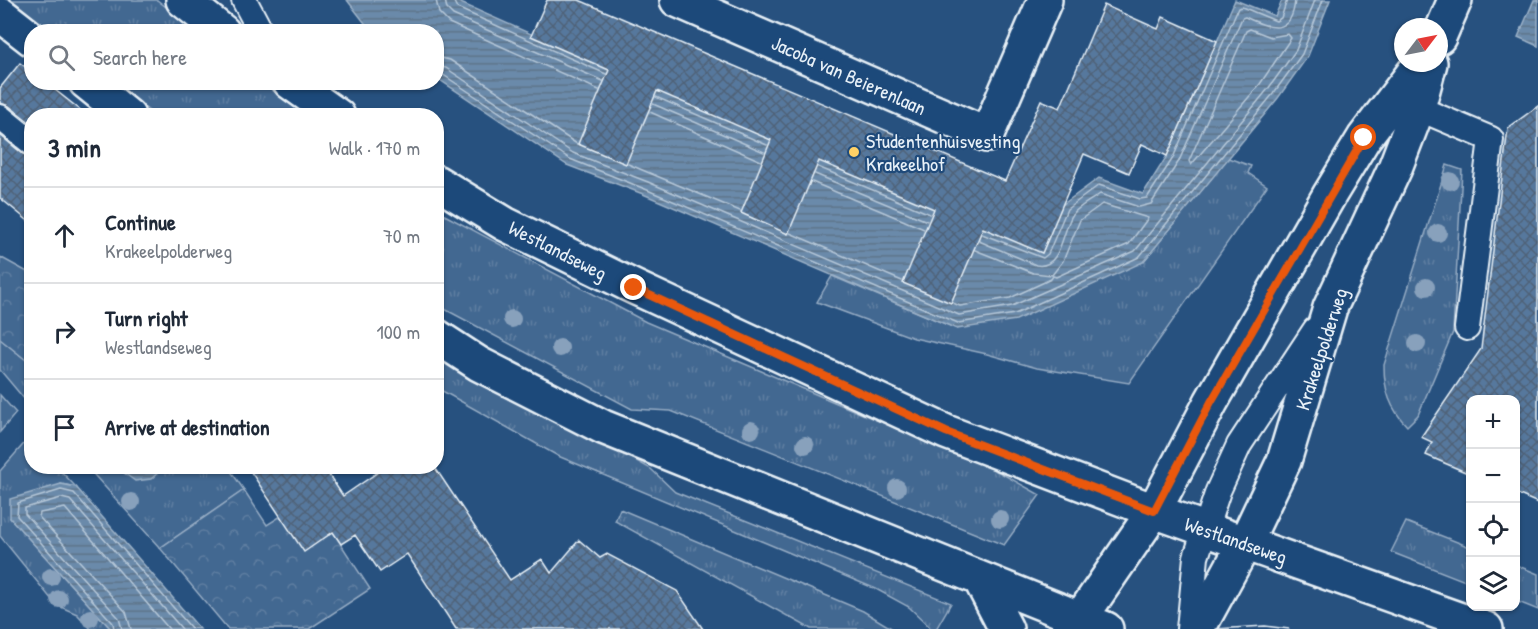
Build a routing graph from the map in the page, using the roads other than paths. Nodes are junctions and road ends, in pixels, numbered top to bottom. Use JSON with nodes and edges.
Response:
{"nodes":[{"id":1,"x":183,"y":0,"type":"edge"},
{"id":2,"x":244,"y":0,"type":"edge"},
{"id":3,"x":677,"y":0,"type":"edge"},
{"id":4,"x":1045,"y":0,"type":"edge"},
{"id":5,"x":1455,"y":0,"type":"edge"},
{"id":6,"x":0,"y":14,"type":"edge"},
{"id":7,"x":1447,"y":18,"type":"edge"},
{"id":8,"x":213,"y":24,"type":"edge"},
{"id":9,"x":257,"y":24,"type":"edge"},
{"id":10,"x":24,"y":33,"type":"edge"},
{"id":11,"x":1417,"y":72,"type":"edge"},
{"id":12,"x":1424,"y":72,"type":"edge"},
{"id":13,"x":96,"y":90,"type":"edge"},
{"id":14,"x":301,"y":90,"type":"edge"},
{"id":15,"x":1405,"y":103,"type":"junction"},
{"id":16,"x":118,"y":108,"type":"edge"},
{"id":17,"x":327,"y":108,"type":"edge"},
{"id":18,"x":0,"y":117,"type":"edge"},
{"id":19,"x":24,"y":136,"type":"edge"},
{"id":20,"x":444,"y":187,"type":"edge"},
{"id":21,"x":1330,"y":308,"type":"junction"},
{"id":22,"x":1467,"y":328,"type":"dead end"},
{"id":23,"x":444,"y":341,"type":"edge"},
{"id":24,"x":1154,"y":511,"type":"junction"},
{"id":25,"x":1204,"y":529,"type":"junction"},
{"id":26,"x":1245,"y":543,"type":"junction"},
{"id":27,"x":980,"y":579,"type":"junction"},
{"id":28,"x":1087,"y":626,"type":"edge"},
{"id":29,"x":1006,"y":629,"type":"edge"},
{"id":30,"x":1189,"y":629,"type":"edge"},
{"id":31,"x":1197,"y":629,"type":"edge"},
{"id":32,"x":1486,"y":629,"type":"edge"}],
"edges":[{"from":1,"to":8,"type":"main road"},
{"from":2,"to":9,"type":"lane"},
{"from":3,"to":4,"type":"main road","name":"Jacoba van Beierenlaan"},
{"from":5,"to":7,"type":"main road"},
{"from":6,"to":10,"type":"main road"},
{"from":11,"to":15,"type":"main road","name":"Krakeelpolderweg"},
{"from":12,"to":15,"type":"main road","name":"Krakeelpolderweg"},
{"from":13,"to":16,"type":"main road"},
{"from":14,"to":17,"type":"main road"},
{"from":15,"to":21,"type":"main road","name":"Krakeelpolderweg"},
{"from":15,"to":22,"type":"lane"},
{"from":15,"to":24,"type":"main road","name":"Krakeelpolderweg"},
{"from":18,"to":19,"type":"lane"},
{"from":20,"to":24,"type":"main road","name":"Westlandseweg"},
{"from":21,"to":25,"type":"lane"},
{"from":21,"to":26,"type":"main road","name":"Krakeelpolderweg"},
{"from":23,"to":27,"type":"main road"},
{"from":24,"to":25,"type":"main road","name":"Westlandseweg"},
{"from":24,"to":28,"type":"main road","name":"Krakeelpolderweg"},
{"from":25,"to":26,"type":"main road","name":"Westlandseweg"},
{"from":25,"to":30,"type":"lane"},
{"from":26,"to":31,"type":"main road","name":"Krakeelpolderweg"},
{"from":26,"to":32,"type":"main road","name":"Westlandseweg"},
{"from":27,"to":28,"type":"main road"},
{"from":27,"to":29,"type":"main road"}]}
